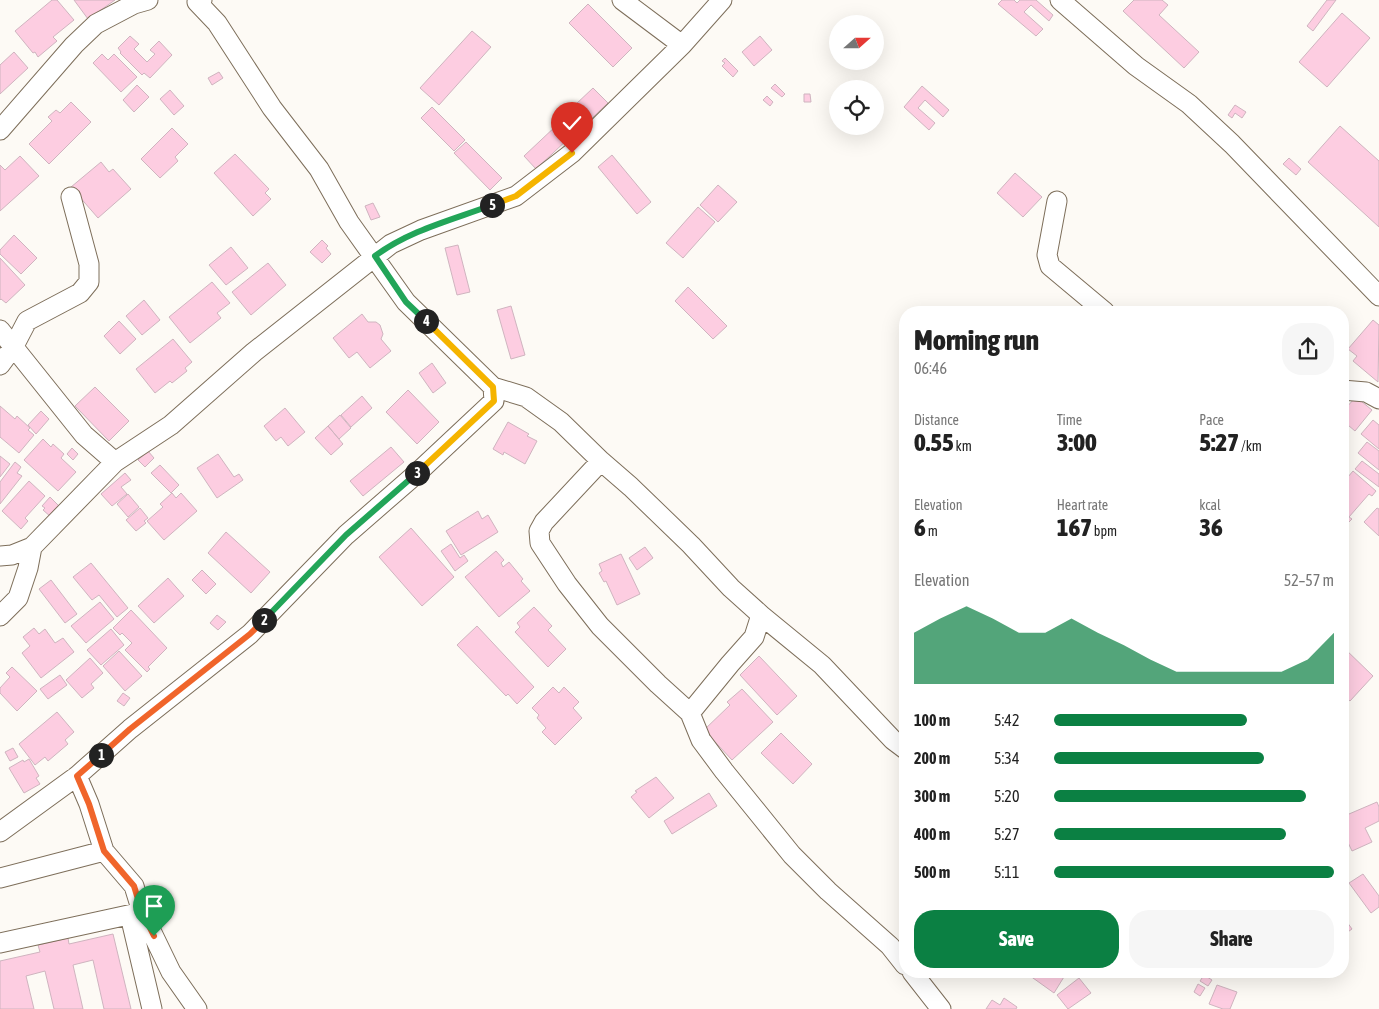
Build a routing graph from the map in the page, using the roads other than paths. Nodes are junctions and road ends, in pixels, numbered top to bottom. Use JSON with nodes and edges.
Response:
{"nodes":[{"id":1,"x":148,"y":0,"type":"edge"},
{"id":2,"x":622,"y":0,"type":"edge"},
{"id":3,"x":722,"y":0,"type":"edge"},
{"id":4,"x":1060,"y":0,"type":"edge"},
{"id":5,"x":197,"y":1,"type":"edge"},
{"id":6,"x":682,"y":45,"type":"junction"},
{"id":7,"x":0,"y":130,"type":"edge"},
{"id":8,"x":71,"y":197,"type":"dead end"},
{"id":9,"x":1057,"y":201,"type":"dead end"},
{"id":10,"x":375,"y":256,"type":"junction"},
{"id":11,"x":1379,"y":296,"type":"edge"},
{"id":12,"x":1098,"y":306,"type":"edge"},
{"id":13,"x":0,"y":330,"type":"edge"},
{"id":14,"x":14,"y":346,"type":"junction"},
{"id":15,"x":0,"y":365,"type":"edge"},
{"id":16,"x":493,"y":387,"type":"junction"},
{"id":17,"x":1349,"y":391,"type":"edge"},
{"id":18,"x":1379,"y":398,"type":"edge"},
{"id":19,"x":601,"y":461,"type":"junction"},
{"id":20,"x":115,"y":462,"type":"junction"},
{"id":21,"x":32,"y":547,"type":"junction"},
{"id":22,"x":0,"y":556,"type":"edge"},
{"id":23,"x":761,"y":615,"type":"junction"},
{"id":24,"x":0,"y":616,"type":"edge"},
{"id":25,"x":690,"y":713,"type":"junction"},
{"id":26,"x":899,"y":744,"type":"edge"},
{"id":27,"x":77,"y":776,"type":"junction"},
{"id":28,"x":0,"y":832,"type":"edge"},
{"id":29,"x":104,"y":851,"type":"junction"},
{"id":30,"x":0,"y":878,"type":"edge"},
{"id":31,"x":142,"y":912,"type":"junction"},
{"id":32,"x":0,"y":942,"type":"edge"},
{"id":33,"x":899,"y":957,"type":"edge"},
{"id":34,"x":917,"y":978,"type":"edge"},
{"id":35,"x":152,"y":1009,"type":"edge"},
{"id":36,"x":197,"y":1009,"type":"edge"},
{"id":37,"x":941,"y":1009,"type":"edge"}],
"edges":[{"from":1,"to":7,"type":"street"},
{"from":2,"to":6,"type":"street"},
{"from":3,"to":6,"type":"street"},
{"from":4,"to":11,"type":"street"},
{"from":5,"to":10,"type":"street"},
{"from":6,"to":10,"type":"street"},
{"from":8,"to":14,"type":"street"},
{"from":9,"to":12,"type":"street"},
{"from":10,"to":16,"type":"street"},
{"from":10,"to":20,"type":"street"},
{"from":13,"to":14,"type":"street"},
{"from":14,"to":15,"type":"street"},
{"from":14,"to":20,"type":"street"},
{"from":16,"to":19,"type":"street"},
{"from":16,"to":27,"type":"street"},
{"from":17,"to":18,"type":"street"},
{"from":19,"to":23,"type":"street"},
{"from":19,"to":25,"type":"street"},
{"from":20,"to":21,"type":"street"},
{"from":21,"to":22,"type":"street"},
{"from":21,"to":24,"type":"street"},
{"from":23,"to":25,"type":"street"},
{"from":23,"to":26,"type":"street"},
{"from":25,"to":33,"type":"street"},
{"from":27,"to":28,"type":"street"},
{"from":27,"to":29,"type":"street"},
{"from":29,"to":30,"type":"street"},
{"from":29,"to":31,"type":"street"},
{"from":31,"to":32,"type":"street"},
{"from":31,"to":35,"type":"street"},
{"from":31,"to":36,"type":"street"},
{"from":34,"to":37,"type":"street"}]}
